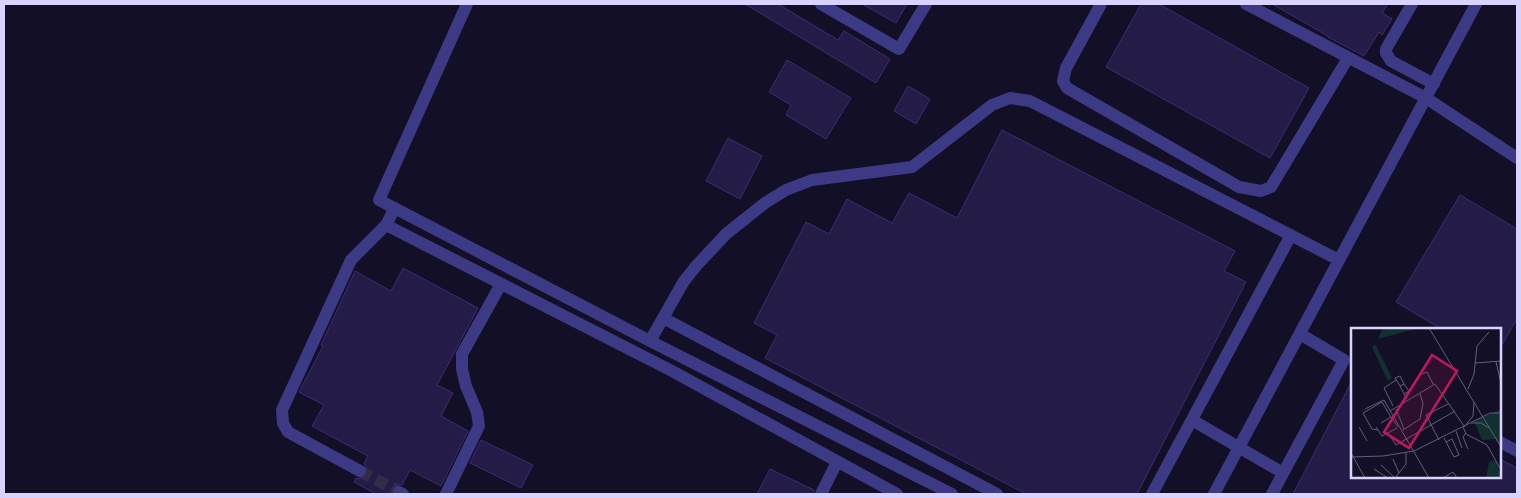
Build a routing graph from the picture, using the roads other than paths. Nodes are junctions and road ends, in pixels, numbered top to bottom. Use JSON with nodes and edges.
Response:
{"nodes":[{"id":1,"x":467,"y":4,"type":"edge"},
{"id":2,"x":821,"y":4,"type":"edge"},
{"id":3,"x":926,"y":4,"type":"edge"},
{"id":4,"x":1102,"y":4,"type":"edge"},
{"id":5,"x":1246,"y":4,"type":"edge"},
{"id":6,"x":1412,"y":4,"type":"edge"},
{"id":7,"x":1476,"y":4,"type":"edge"},
{"id":8,"x":1348,"y":58,"type":"junction"},
{"id":9,"x":1434,"y":84,"type":"junction"},
{"id":10,"x":1426,"y":98,"type":"junction"},
{"id":11,"x":1517,"y":158,"type":"edge"},
{"id":12,"x":396,"y":208,"type":"junction"},
{"id":13,"x":386,"y":225,"type":"junction"},
{"id":14,"x":1291,"y":236,"type":"junction"},
{"id":15,"x":1339,"y":260,"type":"junction"},
{"id":16,"x":501,"y":284,"type":"junction"},
{"id":17,"x":663,"y":318,"type":"junction"},
{"id":18,"x":1300,"y":334,"type":"junction"},
{"id":19,"x":650,"y":341,"type":"junction"},
{"id":20,"x":1348,"y":362,"type":"edge"},
{"id":21,"x":1192,"y":420,"type":"junction"},
{"id":22,"x":1501,"y":443,"type":"edge"},
{"id":23,"x":1239,"y":447,"type":"junction"},
{"id":24,"x":1517,"y":451,"type":"edge"},
{"id":25,"x":837,"y":462,"type":"junction"},
{"id":26,"x":360,"y":471,"type":"tunnel mouth"},
{"id":27,"x":1284,"y":473,"type":"junction"},
{"id":28,"x":446,"y":494,"type":"edge"},
{"id":29,"x":821,"y":494,"type":"edge"},
{"id":30,"x":896,"y":494,"type":"edge"},
{"id":31,"x":952,"y":494,"type":"edge"},
{"id":32,"x":997,"y":494,"type":"edge"},
{"id":33,"x":1152,"y":494,"type":"edge"},
{"id":34,"x":1214,"y":494,"type":"edge"},
{"id":35,"x":1272,"y":494,"type":"edge"}],
"edges":[{"from":1,"to":12,"type":"street"},
{"from":2,"to":3,"type":"street"},
{"from":4,"to":8,"type":"street"},
{"from":5,"to":8,"type":"street"},
{"from":6,"to":9,"type":"street"},
{"from":7,"to":9,"type":"street"},
{"from":8,"to":10,"type":"street"},
{"from":9,"to":10,"type":"street"},
{"from":10,"to":11,"type":"street"},
{"from":10,"to":15,"type":"street"},
{"from":12,"to":13,"type":"street"},
{"from":12,"to":19,"type":"street"},
{"from":13,"to":16,"type":"street"},
{"from":13,"to":26,"type":"street"},
{"from":14,"to":15,"type":"street"},
{"from":14,"to":17,"type":"street"},
{"from":14,"to":21,"type":"street"},
{"from":15,"to":18,"type":"street"},
{"from":16,"to":25,"type":"street"},
{"from":16,"to":28,"type":"street"},
{"from":17,"to":19,"type":"street"},
{"from":17,"to":32,"type":"street"},
{"from":18,"to":20,"type":"street"},
{"from":18,"to":23,"type":"street"},
{"from":19,"to":31,"type":"street"},
{"from":20,"to":27,"type":"street"},
{"from":21,"to":23,"type":"street"},
{"from":21,"to":33,"type":"street"},
{"from":22,"to":24,"type":"street"},
{"from":23,"to":27,"type":"street"},
{"from":23,"to":34,"type":"street"},
{"from":25,"to":29,"type":"street"},
{"from":25,"to":30,"type":"street"},
{"from":27,"to":35,"type":"street"}]}
